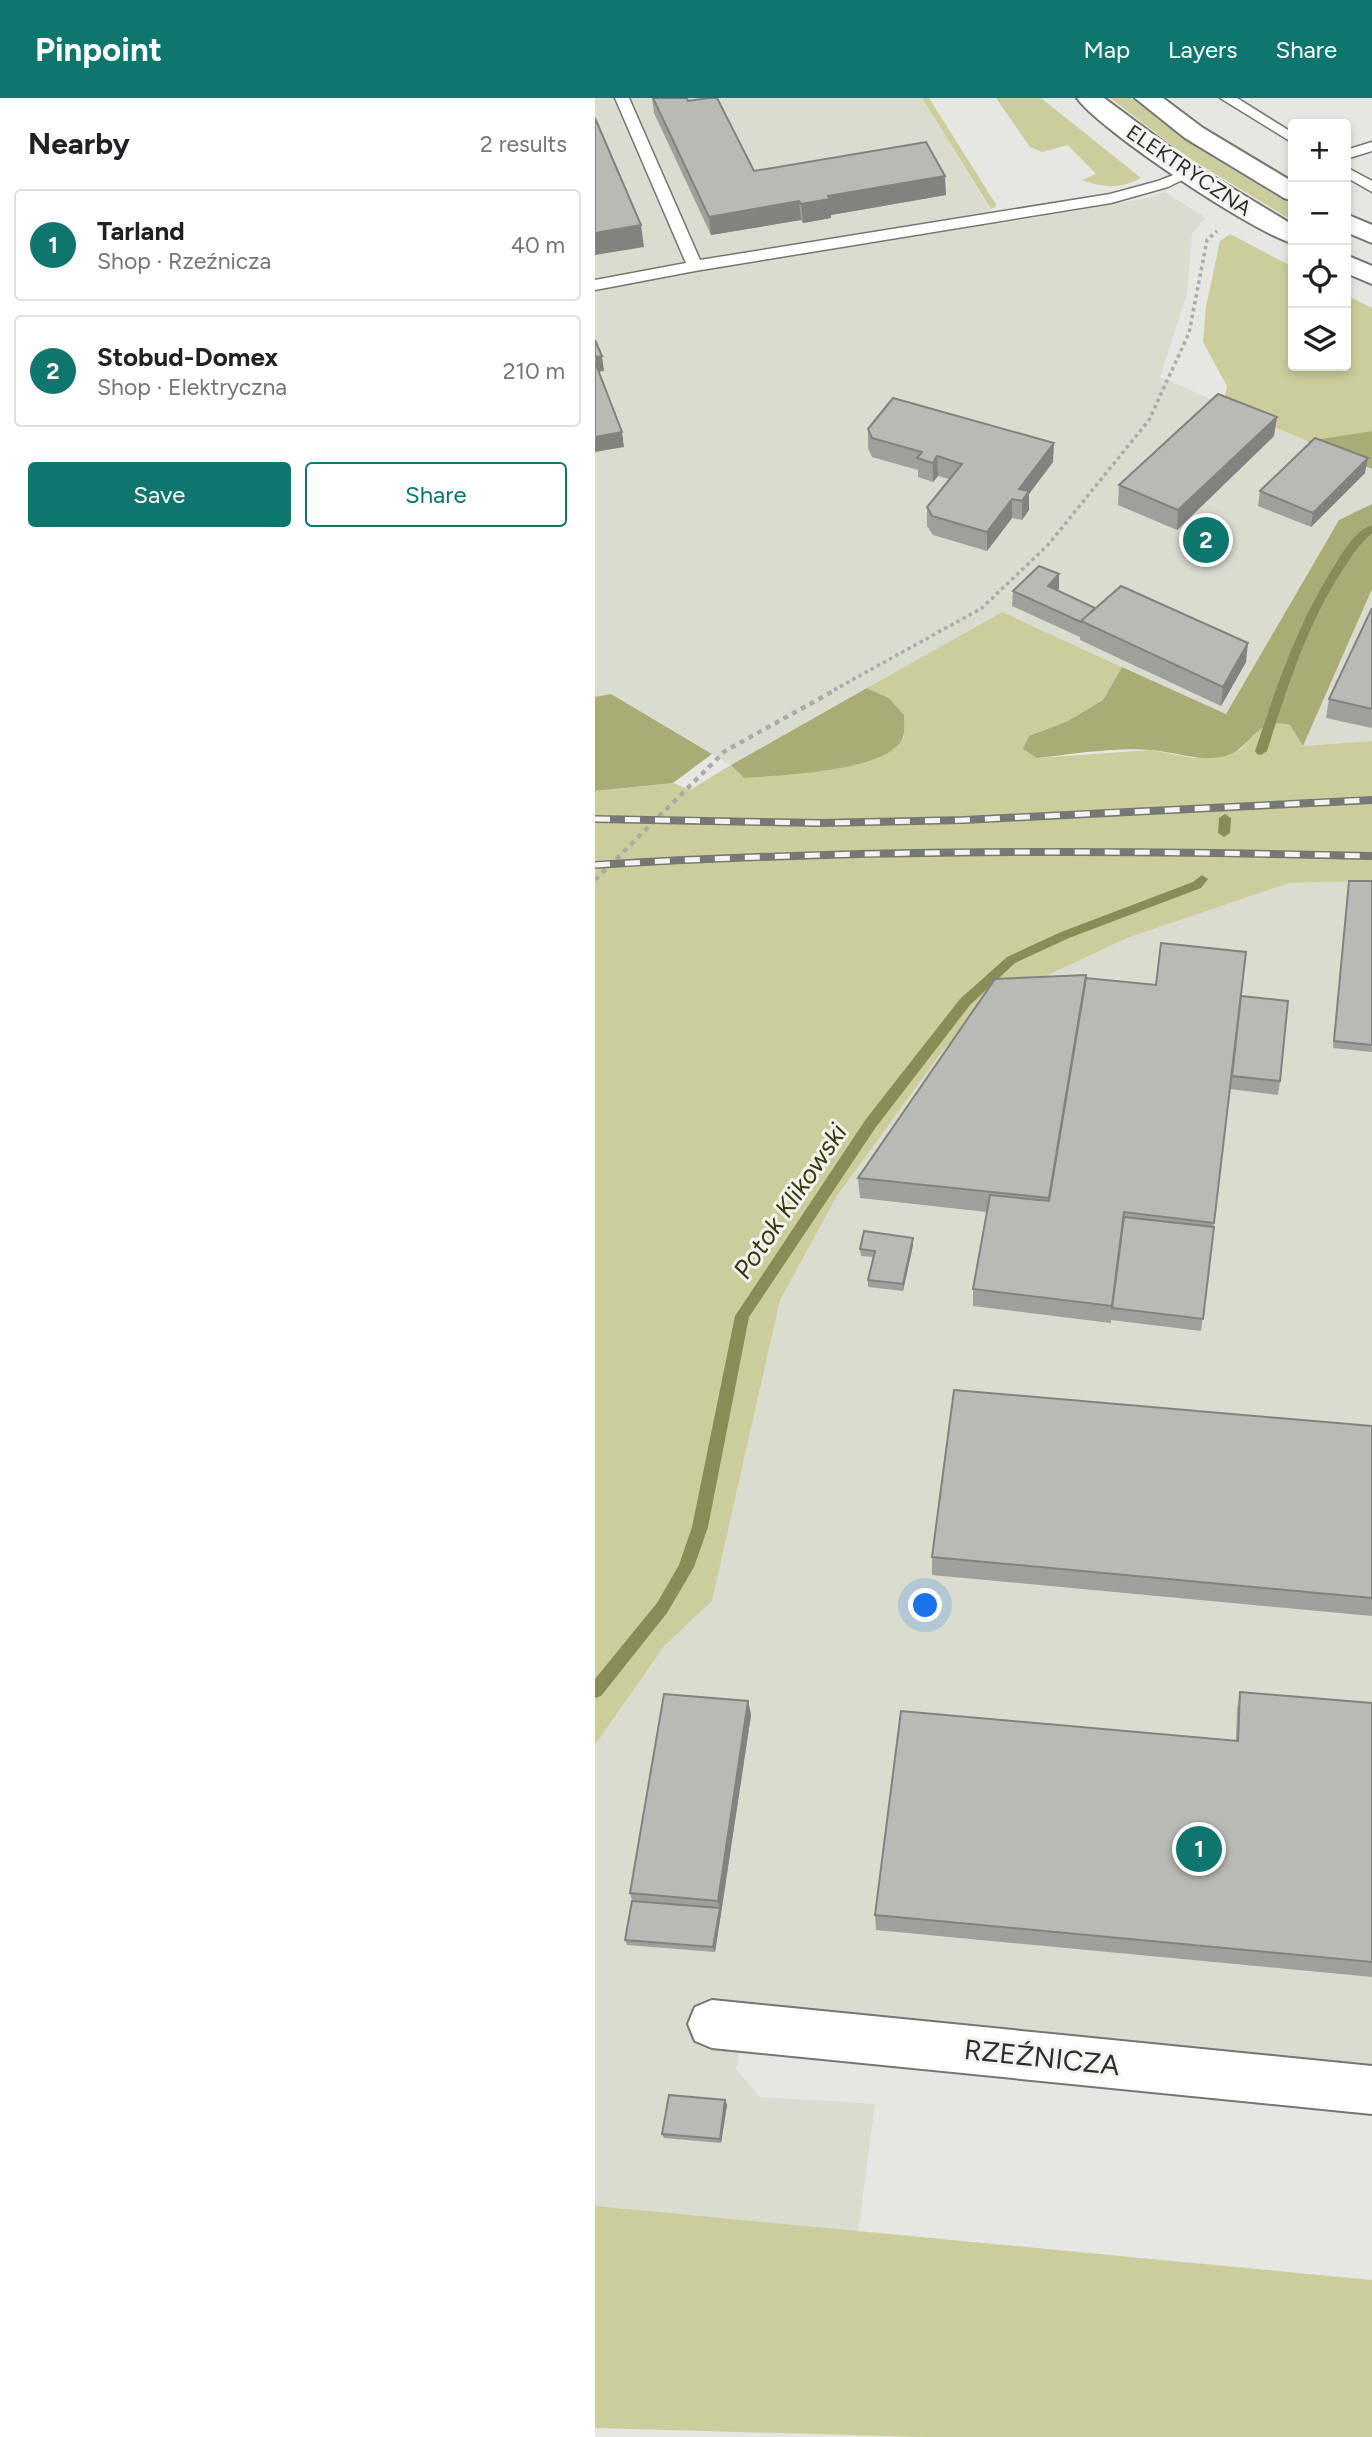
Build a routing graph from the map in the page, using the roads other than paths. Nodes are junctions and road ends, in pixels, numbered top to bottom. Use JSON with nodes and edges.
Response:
{"nodes":[{"id":1,"x":622,"y":98,"type":"edge"},
{"id":2,"x":1089,"y":98,"type":"edge"},
{"id":3,"x":1147,"y":98,"type":"edge"},
{"id":4,"x":1227,"y":98,"type":"edge"},
{"id":5,"x":1288,"y":136,"type":"edge"},
{"id":6,"x":1372,"y":146,"type":"edge"},
{"id":7,"x":1351,"y":153,"type":"edge"},
{"id":8,"x":1189,"y":173,"type":"junction"},
{"id":9,"x":1351,"y":174,"type":"edge"},
{"id":10,"x":1372,"y":187,"type":"edge"},
{"id":11,"x":1288,"y":190,"type":"edge"},
{"id":12,"x":1351,"y":224,"type":"edge"},
{"id":13,"x":1288,"y":232,"type":"edge"},
{"id":14,"x":1372,"y":235,"type":"edge"},
{"id":15,"x":695,"y":266,"type":"junction"},
{"id":16,"x":1351,"y":266,"type":"edge"},
{"id":17,"x":1372,"y":276,"type":"edge"},
{"id":18,"x":595,"y":285,"type":"edge"},
{"id":19,"x":712,"y":2024,"type":"dead end"},
{"id":20,"x":1372,"y":2090,"type":"edge"}],
"edges":[{"from":1,"to":15,"type":"lane"},
{"from":2,"to":8,"type":"main road","name":"ELEKTRYCZNA"},
{"from":3,"to":11,"type":"main road","name":"ELEKTRYCZNA"},
{"from":4,"to":5,"type":"lane"},
{"from":6,"to":7,"type":"lane"},
{"from":8,"to":13,"type":"main road","name":"ELEKTRYCZNA"},
{"from":8,"to":15,"type":"lane"},
{"from":9,"to":10,"type":"lane"},
{"from":12,"to":14,"type":"main road"},
{"from":15,"to":18,"type":"lane"},
{"from":16,"to":17,"type":"main road"},
{"from":19,"to":20,"type":"main road","name":"RZEŹNICZA"}]}
